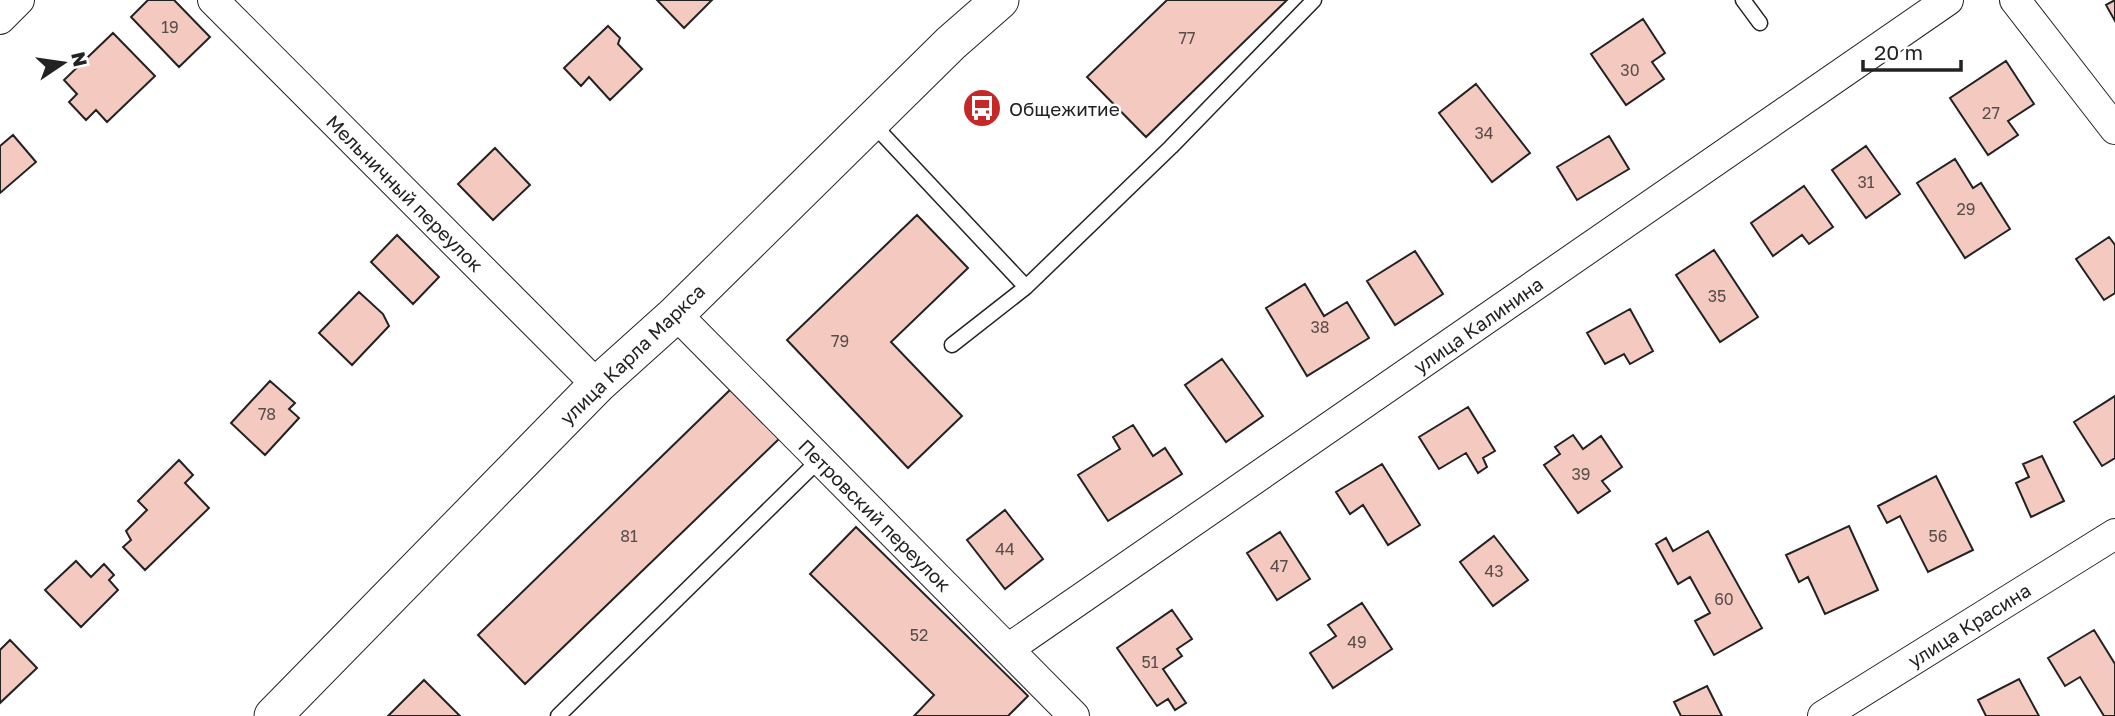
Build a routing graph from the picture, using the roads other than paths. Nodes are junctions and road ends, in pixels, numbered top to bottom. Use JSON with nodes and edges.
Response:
{"nodes":[{"id":1,"x":19,"y":0,"type":"edge"},
{"id":2,"x":213,"y":0,"type":"edge"},
{"id":3,"x":1000,"y":0,"type":"edge"},
{"id":4,"x":1314,"y":0,"type":"edge"},
{"id":5,"x":1743,"y":0,"type":"edge"},
{"id":6,"x":1948,"y":0,"type":"edge"},
{"id":7,"x":2015,"y":0,"type":"edge"},
{"id":8,"x":0,"y":19,"type":"edge"},
{"id":9,"x":1760,"y":23,"type":"dead end"},
{"id":10,"x":871,"y":122,"type":"junction"},
{"id":11,"x":2115,"y":129,"type":"edge"},
{"id":12,"x":1026,"y":287,"type":"junction"},
{"id":13,"x":676,"y":314,"type":"junction"},
{"id":14,"x":952,"y":345,"type":"dead end"},
{"id":15,"x":597,"y":385,"type":"junction"},
{"id":16,"x":820,"y":459,"type":"junction"},
{"id":17,"x":2115,"y":534,"type":"edge"},
{"id":18,"x":1008,"y":649,"type":"junction"},
{"id":19,"x":1072,"y":715,"type":"edge"},
{"id":20,"x":273,"y":716,"type":"edge"},
{"id":21,"x":558,"y":716,"type":"edge"},
{"id":22,"x":1823,"y":716,"type":"edge"}],
"edges":[{"from":1,"to":8,"type":"street"},
{"from":2,"to":15,"type":"street","name":"Мельничный переулок"},
{"from":3,"to":10,"type":"street","name":"улица Карла Маркса"},
{"from":4,"to":12,"type":"lane"},
{"from":5,"to":9,"type":"lane"},
{"from":6,"to":18,"type":"street","name":"улица Калинина"},
{"from":7,"to":11,"type":"street"},
{"from":10,"to":12,"type":"lane"},
{"from":10,"to":13,"type":"street","name":"улица Карла Маркса"},
{"from":12,"to":14,"type":"lane"},
{"from":13,"to":15,"type":"street","name":"улица Карла Маркса"},
{"from":13,"to":16,"type":"street","name":"Петровский переулок"},
{"from":15,"to":20,"type":"street","name":"улица Карла Маркса"},
{"from":16,"to":18,"type":"street","name":"Петровский переулок"},
{"from":16,"to":21,"type":"lane"},
{"from":17,"to":22,"type":"street","name":"улица Красина"},
{"from":18,"to":19,"type":"street","name":"Петровский переулок"}]}
